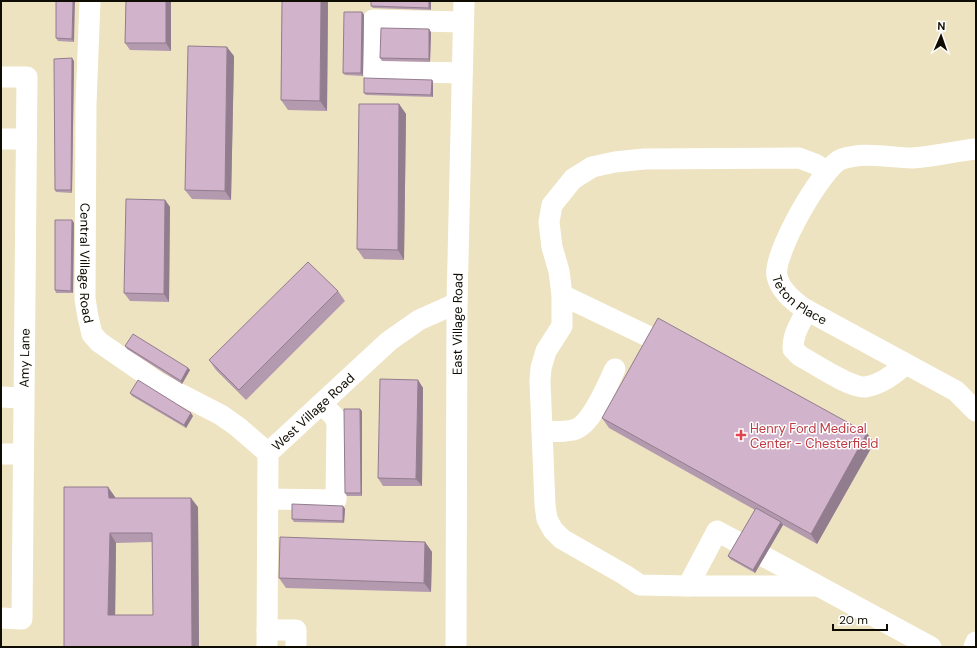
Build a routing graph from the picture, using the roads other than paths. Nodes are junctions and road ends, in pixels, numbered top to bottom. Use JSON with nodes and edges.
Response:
{"nodes":[{"id":1,"x":90,"y":1,"type":"edge"},
{"id":2,"x":464,"y":1,"type":"edge"},
{"id":3,"x":463,"y":22,"type":"junction"},
{"id":4,"x":462,"y":73,"type":"junction"},
{"id":5,"x":1,"y":77,"type":"edge"},
{"id":6,"x":1,"y":139,"type":"edge"},
{"id":7,"x":26,"y":139,"type":"junction"},
{"id":8,"x":976,"y":149,"type":"edge"},
{"id":9,"x":827,"y":171,"type":"junction"},
{"id":10,"x":562,"y":294,"type":"junction"},
{"id":11,"x":457,"y":303,"type":"junction"},
{"id":12,"x":807,"y":310,"type":"junction"},
{"id":13,"x":658,"y":341,"type":"edge"},
{"id":14,"x":906,"y":364,"type":"junction"},
{"id":15,"x":615,"y":369,"type":"dead end"},
{"id":16,"x":1,"y":397,"type":"edge"},
{"id":17,"x":24,"y":398,"type":"junction"},
{"id":18,"x":322,"y":404,"type":"junction"},
{"id":19,"x":976,"y":411,"type":"edge"},
{"id":20,"x":542,"y":431,"type":"junction"},
{"id":21,"x":268,"y":453,"type":"junction"},
{"id":22,"x":1,"y":454,"type":"edge"},
{"id":23,"x":23,"y":454,"type":"junction"},
{"id":24,"x":268,"y":499,"type":"junction"},
{"id":25,"x":688,"y":586,"type":"junction"},
{"id":26,"x":819,"y":586,"type":"junction"},
{"id":27,"x":1,"y":618,"type":"edge"},
{"id":28,"x":267,"y":638,"type":"edge"},
{"id":29,"x":976,"y":642,"type":"edge"},
{"id":30,"x":296,"y":647,"type":"edge"},
{"id":31,"x":456,"y":647,"type":"edge"},
{"id":32,"x":932,"y":647,"type":"edge"},
{"id":33,"x":974,"y":647,"type":"edge"}],
"edges":[{"from":1,"to":21,"type":"street","name":"Central Village Road"},
{"from":2,"to":3,"type":"street","name":"East Village Road"},
{"from":3,"to":4,"type":"street","name":"East Village Road"},
{"from":3,"to":4,"type":"street"},
{"from":4,"to":11,"type":"street","name":"East Village Road"},
{"from":5,"to":7,"type":"street","name":"Amy Lane"},
{"from":6,"to":7,"type":"street"},
{"from":7,"to":17,"type":"street","name":"Amy Lane"},
{"from":8,"to":9,"type":"street","name":"Teton Place"},
{"from":9,"to":10,"type":"street"},
{"from":9,"to":12,"type":"street","name":"Teton Place"},
{"from":10,"to":13,"type":"street"},
{"from":10,"to":20,"type":"street"},
{"from":11,"to":18,"type":"street","name":"West Village Road"},
{"from":11,"to":31,"type":"street","name":"East Village Road"},
{"from":12,"to":14,"type":"street","name":"Teton Place"},
{"from":12,"to":14,"type":"street"},
{"from":14,"to":19,"type":"street","name":"Teton Place"},
{"from":15,"to":20,"type":"street"},
{"from":16,"to":17,"type":"street"},
{"from":17,"to":23,"type":"street","name":"Amy Lane"},
{"from":18,"to":21,"type":"street","name":"West Village Road"},
{"from":18,"to":24,"type":"street"},
{"from":20,"to":25,"type":"street"},
{"from":21,"to":24,"type":"street","name":"West Village Road"},
{"from":22,"to":23,"type":"street"},
{"from":23,"to":27,"type":"street","name":"Amy Lane"},
{"from":24,"to":28,"type":"street","name":"West Village Road"},
{"from":25,"to":26,"type":"street"},
{"from":25,"to":26,"type":"street"},
{"from":26,"to":32,"type":"street"},
{"from":28,"to":30,"type":"street"},
{"from":29,"to":33,"type":"street"}]}
